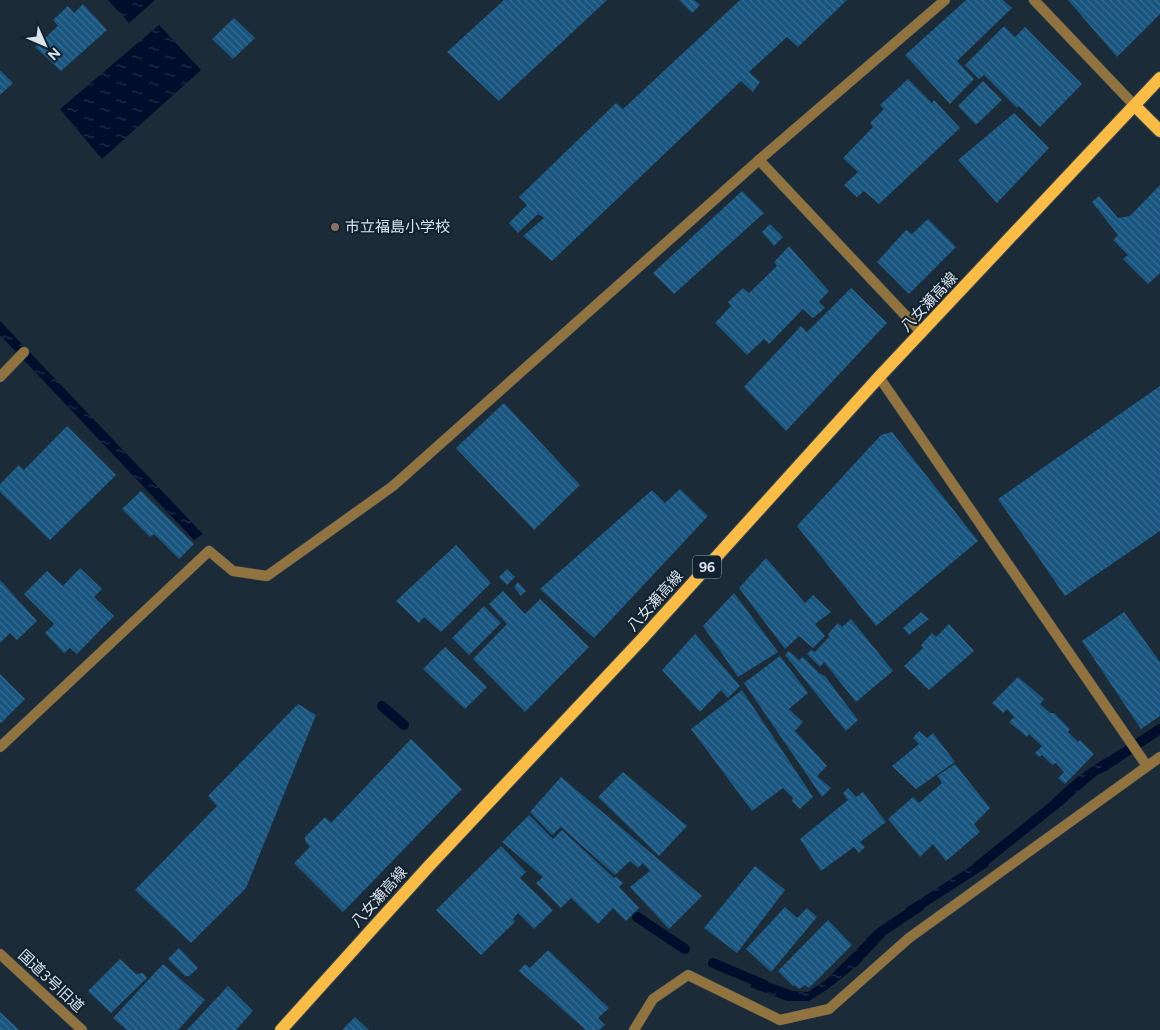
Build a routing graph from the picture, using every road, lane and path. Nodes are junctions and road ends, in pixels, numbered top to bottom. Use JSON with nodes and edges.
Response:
{"nodes":[{"id":1,"x":946,"y":0,"type":"edge"},
{"id":2,"x":1034,"y":0,"type":"edge"},
{"id":3,"x":1160,"y":78,"type":"edge"},
{"id":4,"x":1135,"y":106,"type":"junction"},
{"id":5,"x":1160,"y":131,"type":"edge"},
{"id":6,"x":759,"y":160,"type":"junction"},
{"id":7,"x":922,"y":333,"type":"junction"},
{"id":8,"x":24,"y":352,"type":"dead end"},
{"id":9,"x":0,"y":376,"type":"edge"},
{"id":10,"x":880,"y":377,"type":"junction"},
{"id":11,"x":0,"y":747,"type":"edge"},
{"id":12,"x":1160,"y":757,"type":"edge"},
{"id":13,"x":1147,"y":766,"type":"junction"},
{"id":14,"x":0,"y":954,"type":"edge"},
{"id":15,"x":82,"y":1030,"type":"edge"},
{"id":16,"x":281,"y":1030,"type":"edge"},
{"id":17,"x":634,"y":1030,"type":"edge"}],
"edges":[{"from":1,"to":6,"type":"street"},
{"from":2,"to":4,"type":"street"},
{"from":3,"to":4,"type":"main road","name":"八女瀬高線"},
{"from":4,"to":5,"type":"main road"},
{"from":4,"to":7,"type":"main road","name":"八女瀬高線","number":"96"},
{"from":6,"to":7,"type":"street"},
{"from":6,"to":11,"type":"street"},
{"from":7,"to":10,"type":"main road","name":"八女瀬高線","number":"96"},
{"from":8,"to":9,"type":"street"},
{"from":10,"to":13,"type":"street"},
{"from":10,"to":16,"type":"main road","name":"八女瀬高線","number":"96"},
{"from":12,"to":13,"type":"street"},
{"from":13,"to":17,"type":"street"},
{"from":14,"to":15,"type":"street","name":"国道3号旧道"}]}
